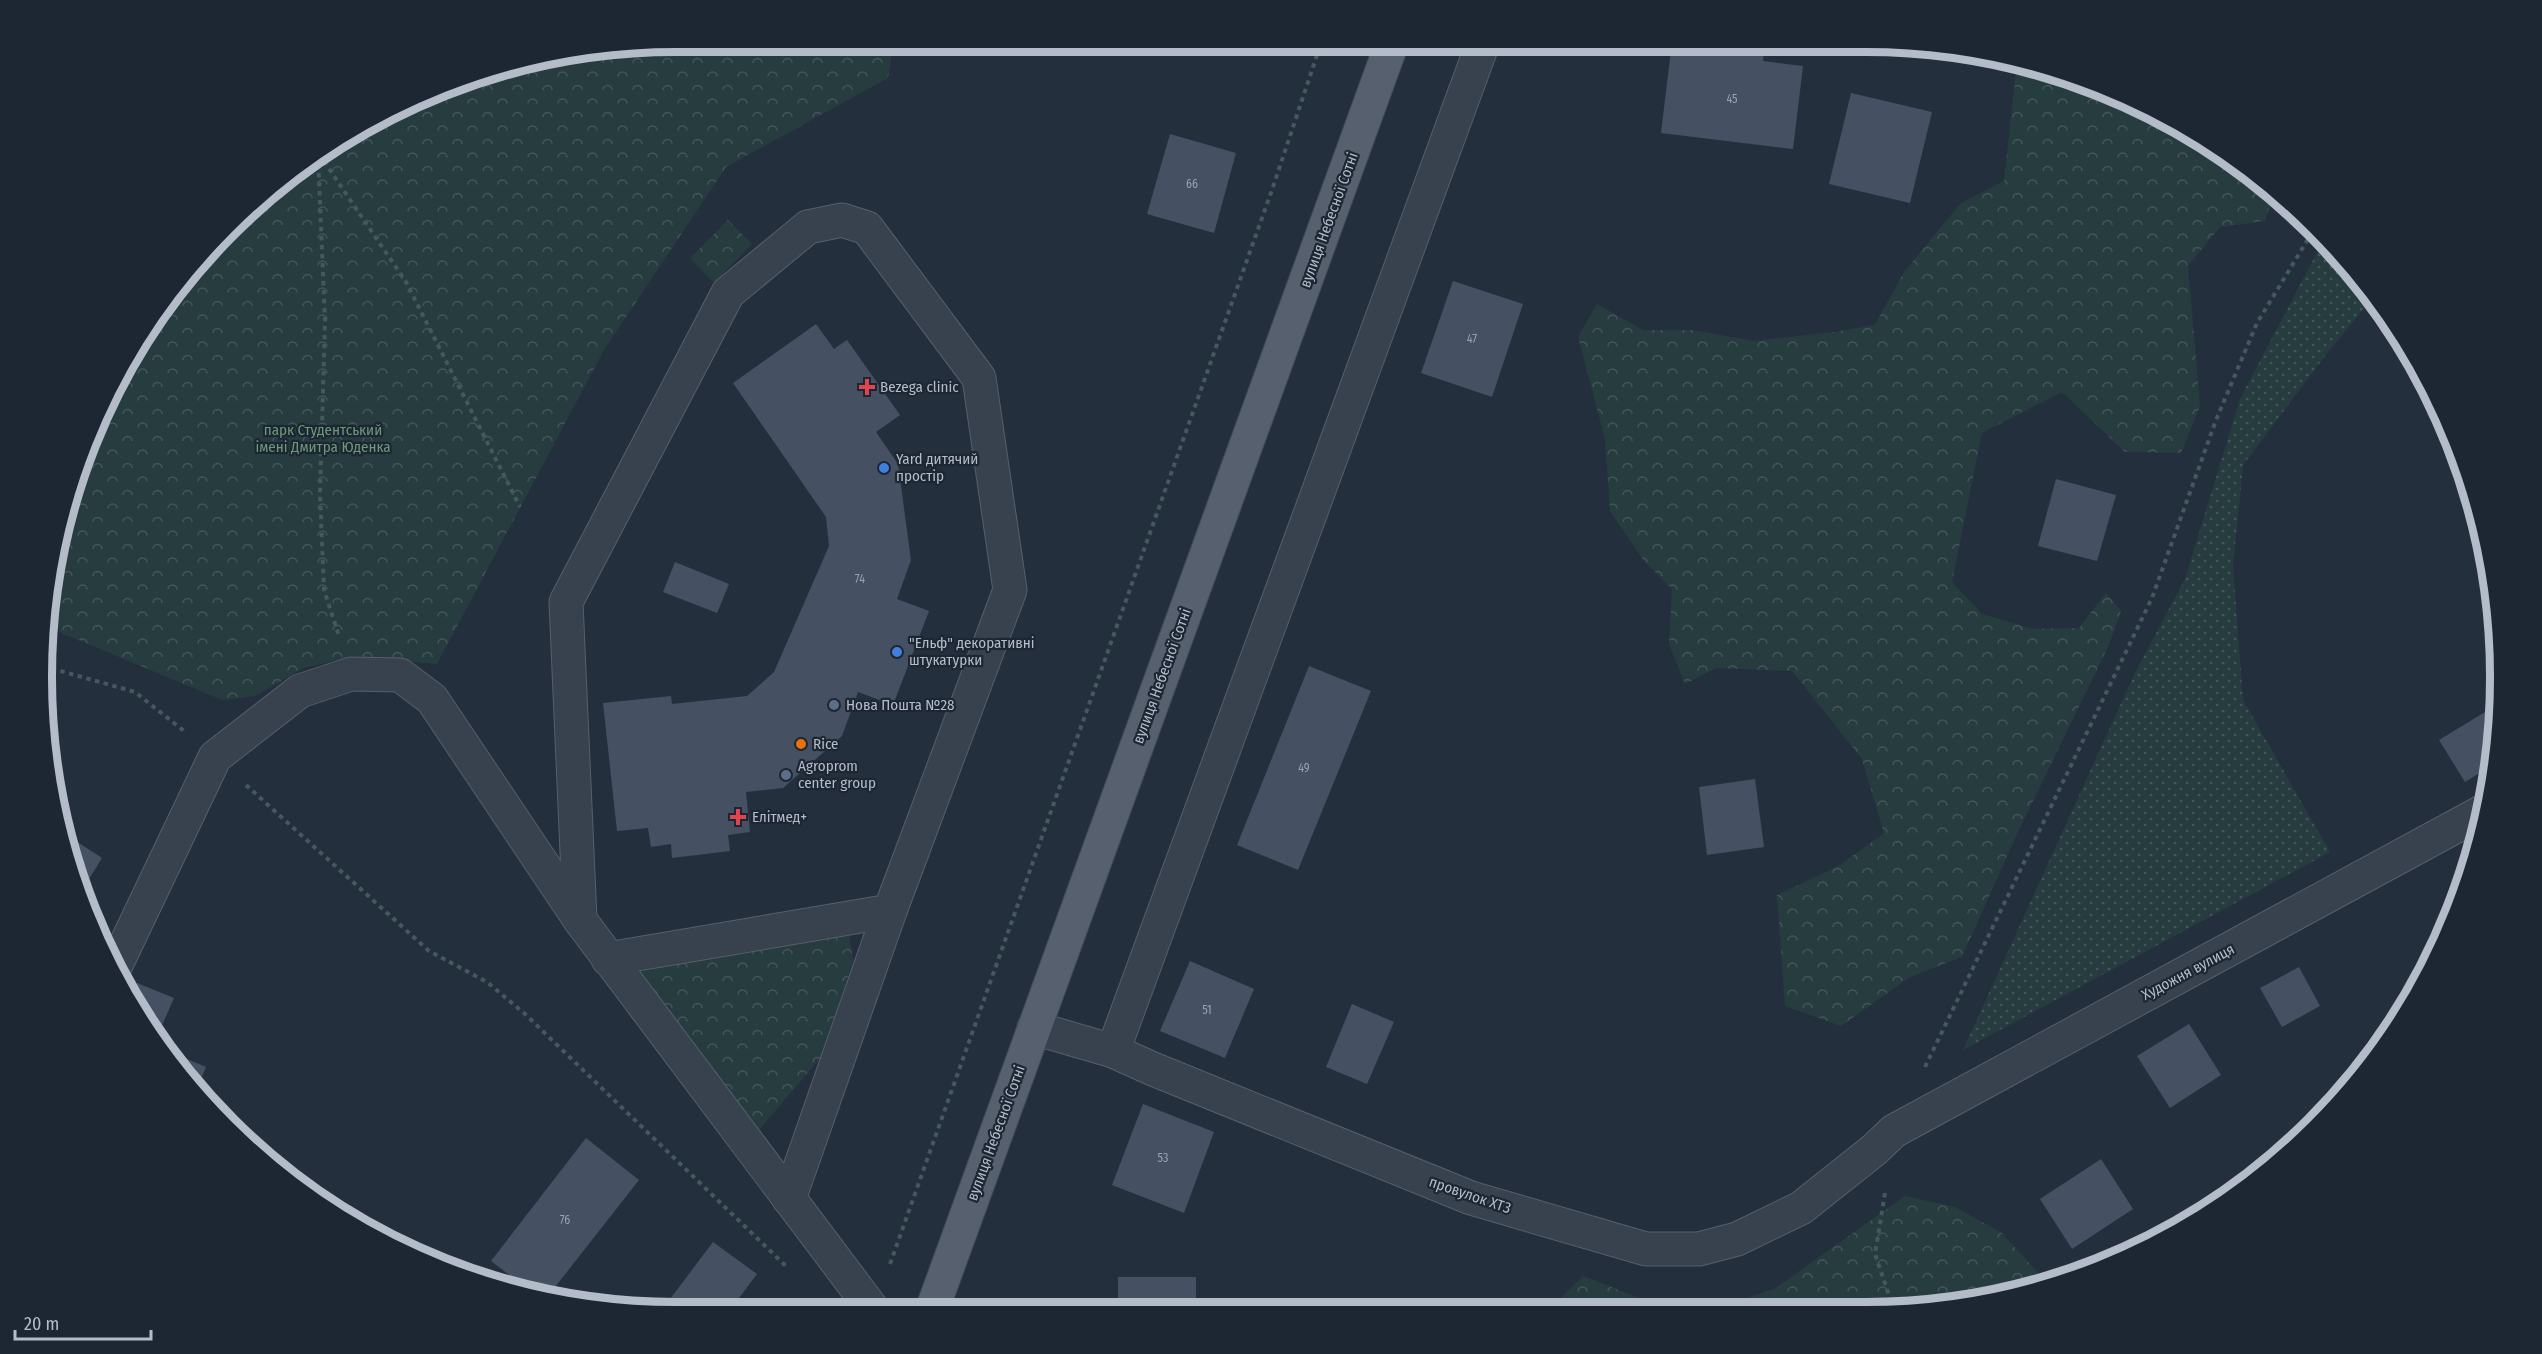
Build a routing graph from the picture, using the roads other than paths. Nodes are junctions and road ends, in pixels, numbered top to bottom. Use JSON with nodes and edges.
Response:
{"nodes":[{"id":1,"x":1389,"y":52,"type":"edge"},
{"id":2,"x":1480,"y":52,"type":"edge"},
{"id":3,"x":2474,"y":817,"type":"edge"},
{"id":4,"x":890,"y":911,"type":"junction"},
{"id":5,"x":580,"y":920,"type":"junction"},
{"id":6,"x":119,"y":958,"type":"edge"},
{"id":7,"x":608,"y":959,"type":"junction"},
{"id":8,"x":1034,"y":1028,"type":"junction"},
{"id":9,"x":1113,"y":1051,"type":"junction"},
{"id":10,"x":1894,"y":1131,"type":"joint"},
{"id":11,"x":789,"y":1199,"type":"junction"},
{"id":12,"x":867,"y":1302,"type":"edge"},
{"id":13,"x":935,"y":1302,"type":"edge"}],
"edges":[{"from":1,"to":8,"type":"main road","name":"вулиця Небесної Сотні"},
{"from":2,"to":9,"type":"street"},
{"from":3,"to":10,"type":"street","name":"Художня вулиця"},
{"from":4,"to":5,"type":"street"},
{"from":4,"to":7,"type":"street"},
{"from":4,"to":11,"type":"street"},
{"from":5,"to":6,"type":"street"},
{"from":5,"to":7,"type":"street"},
{"from":7,"to":11,"type":"street"},
{"from":8,"to":9,"type":"street","name":"провулок ХТЗ"},
{"from":8,"to":13,"type":"main road","name":"вулиця Небесної Сотні"},
{"from":9,"to":10,"type":"street","name":"провулок ХТЗ"},
{"from":11,"to":12,"type":"street"}]}
